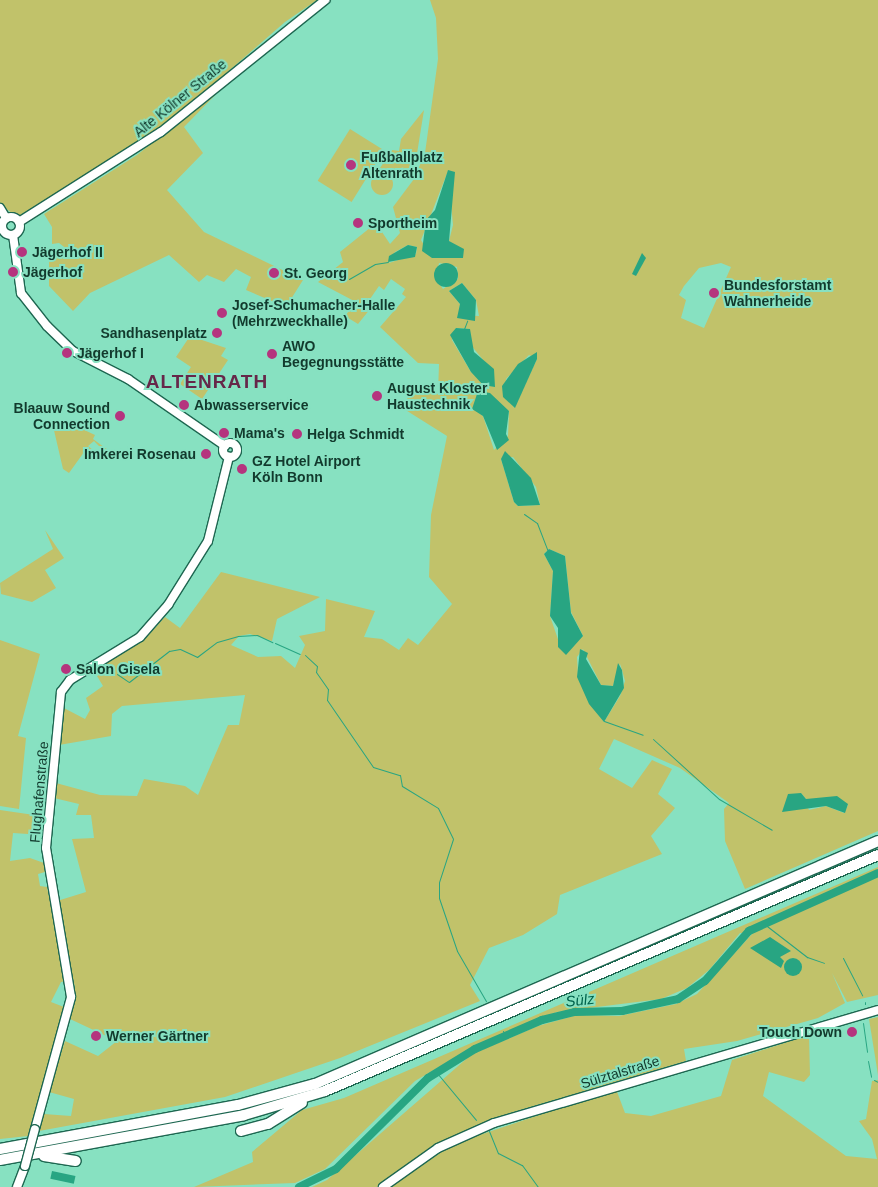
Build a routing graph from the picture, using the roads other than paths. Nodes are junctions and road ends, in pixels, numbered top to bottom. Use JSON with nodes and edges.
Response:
{"nodes":[{"id":1,"x":325,"y":0,"type":"edge"},
{"id":2,"x":0,"y":208,"type":"edge"},
{"id":3,"x":6,"y":218,"type":"junction"},
{"id":4,"x":19,"y":222,"type":"junction"},
{"id":5,"x":1,"y":230,"type":"edge"},
{"id":6,"x":13,"y":235,"type":"junction"},
{"id":7,"x":878,"y":841,"type":"edge"},
{"id":8,"x":878,"y":854,"type":"edge"},
{"id":9,"x":878,"y":1010,"type":"edge"},
{"id":10,"x":325,"y":1091,"type":"junction"},
{"id":11,"x":241,"y":1131,"type":"dead end"},
{"id":12,"x":0,"y":1149,"type":"edge"},
{"id":13,"x":35,"y":1154,"type":"junction"},
{"id":14,"x":0,"y":1160,"type":"edge"},
{"id":15,"x":76,"y":1161,"type":"dead end"},
{"id":16,"x":18,"y":1187,"type":"edge"},
{"id":17,"x":382,"y":1187,"type":"edge"}],
"edges":[{"from":1,"to":4,"type":"main road","name":"Alte Kölner Straße"},
{"from":2,"to":3,"type":"main road"},
{"from":3,"to":4,"type":"main road"},
{"from":3,"to":5,"type":"main road"},
{"from":4,"to":6,"type":"main road"},
{"from":5,"to":6,"type":"main road"},
{"from":6,"to":16,"type":"main road","name":"Flughafenstraße","bridge":true},
{"from":7,"to":12,"type":"highway"},
{"from":8,"to":10,"type":"highway"},
{"from":9,"to":17,"type":"main road","name":"Sülztalstraße"},
{"from":10,"to":11,"type":"highway"},
{"from":10,"to":13,"type":"highway"},
{"from":13,"to":14,"type":"highway"},
{"from":13,"to":15,"type":"highway"}]}
